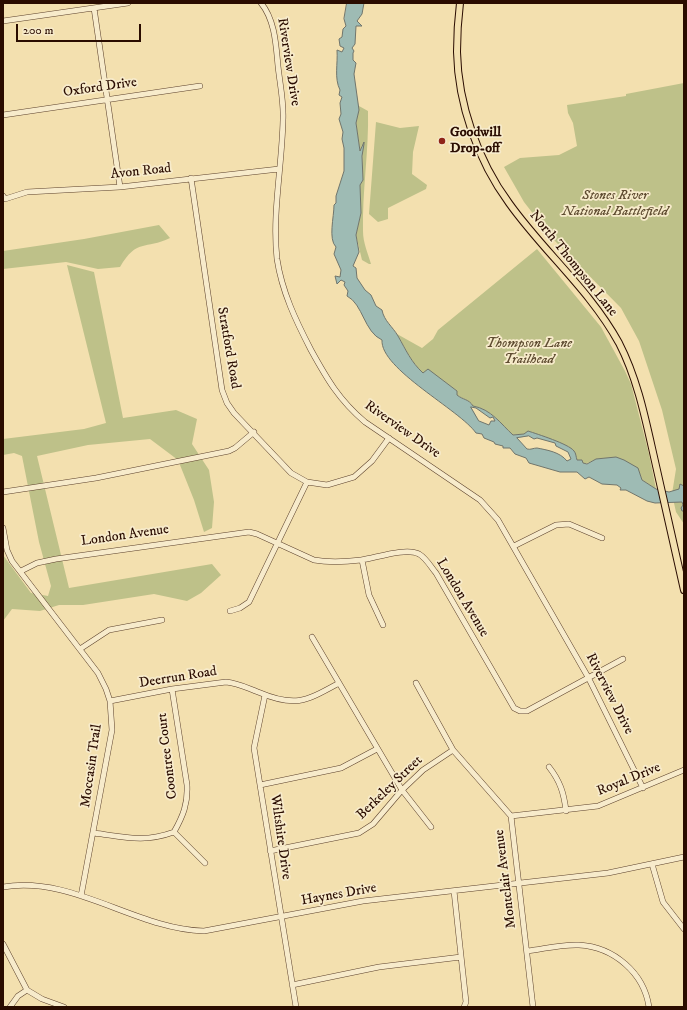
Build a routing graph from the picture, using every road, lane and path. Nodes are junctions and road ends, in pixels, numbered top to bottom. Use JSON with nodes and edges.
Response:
{"nodes":[{"id":1,"x":128,"y":3,"type":"edge"},
{"id":2,"x":261,"y":3,"type":"edge"},
{"id":3,"x":460,"y":3,"type":"edge"},
{"id":4,"x":94,"y":8,"type":"junction"},
{"id":5,"x":3,"y":21,"type":"edge"},
{"id":6,"x":200,"y":86,"type":"dead end"},
{"id":7,"x":107,"y":99,"type":"junction"},
{"id":8,"x":3,"y":115,"type":"edge"},
{"id":9,"x":279,"y":169,"type":"junction"},
{"id":10,"x":190,"y":178,"type":"junction"},
{"id":11,"x":120,"y":187,"type":"junction"},
{"id":12,"x":4,"y":199,"type":"edge"},
{"id":13,"x":254,"y":432,"type":"junction"},
{"id":14,"x":389,"y":438,"type":"junction"},
{"id":15,"x":307,"y":482,"type":"junction"},
{"id":16,"x":3,"y":492,"type":"edge"},
{"id":17,"x":3,"y":528,"type":"edge"},
{"id":18,"x":602,"y":538,"type":"dead end"},
{"id":19,"x":279,"y":543,"type":"junction"},
{"id":20,"x":514,"y":546,"type":"junction"},
{"id":21,"x":362,"y":560,"type":"junction"},
{"id":22,"x":21,"y":571,"type":"junction"},
{"id":23,"x":684,"y":590,"type":"edge"},
{"id":24,"x":230,"y":611,"type":"dead end"},
{"id":25,"x":162,"y":620,"type":"dead end"},
{"id":26,"x":383,"y":625,"type":"dead end"},
{"id":27,"x":312,"y":637,"type":"dead end"},
{"id":28,"x":80,"y":649,"type":"junction"},
{"id":29,"x":623,"y":659,"type":"dead end"},
{"id":30,"x":588,"y":677,"type":"junction"},
{"id":31,"x":339,"y":683,"type":"junction"},
{"id":32,"x":416,"y":683,"type":"dead end"},
{"id":33,"x":172,"y":689,"type":"junction"},
{"id":34,"x":265,"y":695,"type":"junction"},
{"id":35,"x":110,"y":701,"type":"junction"},
{"id":36,"x":377,"y":749,"type":"junction"},
{"id":37,"x":453,"y":750,"type":"junction"},
{"id":38,"x":549,"y":766,"type":"dead end"},
{"id":39,"x":684,"y":770,"type":"edge"},
{"id":40,"x":260,"y":785,"type":"junction"},
{"id":41,"x":643,"y":788,"type":"junction"},
{"id":42,"x":402,"y":790,"type":"junction"},
{"id":43,"x":566,"y":811,"type":"junction"},
{"id":44,"x":511,"y":816,"type":"junction"},
{"id":45,"x":431,"y":827,"type":"dead end"},
{"id":46,"x":174,"y":832,"type":"junction"},
{"id":47,"x":94,"y":833,"type":"junction"},
{"id":48,"x":270,"y":851,"type":"junction"},
{"id":49,"x":684,"y":857,"type":"edge"},
{"id":50,"x":205,"y":863,"type":"dead end"},
{"id":51,"x":652,"y":864,"type":"junction"},
{"id":52,"x":519,"y":884,"type":"junction"},
{"id":53,"x":3,"y":887,"type":"edge"},
{"id":54,"x":454,"y":891,"type":"junction"},
{"id":55,"x":81,"y":896,"type":"junction"},
{"id":56,"x":280,"y":918,"type":"junction"},
{"id":57,"x":684,"y":929,"type":"edge"},
{"id":58,"x":3,"y":944,"type":"edge"},
{"id":59,"x":527,"y":952,"type":"junction"},
{"id":60,"x":461,"y":958,"type":"junction"},
{"id":61,"x":292,"y":985,"type":"junction"},
{"id":62,"x":27,"y":990,"type":"junction"},
{"id":63,"x":10,"y":1007,"type":"edge"},
{"id":64,"x":64,"y":1007,"type":"edge"},
{"id":65,"x":296,"y":1007,"type":"edge"},
{"id":66,"x":464,"y":1007,"type":"edge"},
{"id":67,"x":533,"y":1007,"type":"edge"},
{"id":68,"x":649,"y":1007,"type":"edge"}],
"edges":[{"from":1,"to":4,"type":"street"},
{"from":2,"to":9,"type":"street","name":"Riverview Drive"},
{"from":3,"to":23,"type":"main road","name":"North Thompson Lane"},
{"from":4,"to":5,"type":"street"},
{"from":4,"to":7,"type":"street"},
{"from":6,"to":7,"type":"street","name":"Oxford Drive"},
{"from":7,"to":8,"type":"street","name":"Oxford Drive"},
{"from":7,"to":11,"type":"street"},
{"from":9,"to":10,"type":"street","name":"Avon Road"},
{"from":9,"to":14,"type":"street","name":"Riverview Drive"},
{"from":10,"to":11,"type":"street","name":"Avon Road"},
{"from":10,"to":13,"type":"street","name":"Stratford Road"},
{"from":11,"to":12,"type":"street","name":"Avon Road"},
{"from":13,"to":15,"type":"street","name":"Stratford Road"},
{"from":13,"to":16,"type":"street"},
{"from":14,"to":15,"type":"street","name":"Stratford Road"},
{"from":14,"to":20,"type":"street","name":"Riverview Drive"},
{"from":15,"to":19,"type":"street"},
{"from":17,"to":22,"type":"street","name":"Moccasin Trail"},
{"from":18,"to":20,"type":"street"},
{"from":19,"to":21,"type":"street","name":"London Avenue"},
{"from":19,"to":22,"type":"street","name":"London Avenue"},
{"from":19,"to":24,"type":"street"},
{"from":20,"to":30,"type":"street","name":"Riverview Drive"},
{"from":21,"to":26,"type":"street"},
{"from":21,"to":30,"type":"street","name":"London Avenue"},
{"from":22,"to":28,"type":"street","name":"Moccasin Trail"},
{"from":25,"to":28,"type":"street"},
{"from":27,"to":31,"type":"street"},
{"from":28,"to":35,"type":"street","name":"Moccasin Trail"},
{"from":29,"to":30,"type":"street","name":"London Avenue"},
{"from":30,"to":41,"type":"street","name":"Riverview Drive"},
{"from":31,"to":34,"type":"street","name":"Deerrun Road"},
{"from":31,"to":36,"type":"street"},
{"from":32,"to":37,"type":"street","name":"Montclair Avenue"},
{"from":33,"to":34,"type":"street","name":"Deerrun Road"},
{"from":33,"to":35,"type":"street","name":"Deerrun Road"},
{"from":33,"to":46,"type":"street","name":"Coontree Court"},
{"from":34,"to":40,"type":"street","name":"Wiltshire Drive"},
{"from":35,"to":47,"type":"street","name":"Moccasin Trail"},
{"from":36,"to":40,"type":"street"},
{"from":36,"to":42,"type":"street"},
{"from":37,"to":42,"type":"street","name":"Berkeley Street"},
{"from":37,"to":44,"type":"street","name":"Montclair Avenue"},
{"from":38,"to":43,"type":"street"},
{"from":39,"to":41,"type":"street","name":"Royal Drive"},
{"from":40,"to":48,"type":"street","name":"Wiltshire Drive"},
{"from":41,"to":43,"type":"street","name":"Royal Drive"},
{"from":42,"to":45,"type":"street"},
{"from":42,"to":48,"type":"street","name":"Berkeley Street"},
{"from":43,"to":44,"type":"street","name":"Royal Drive"},
{"from":44,"to":52,"type":"street","name":"Montclair Avenue"},
{"from":46,"to":47,"type":"street"},
{"from":46,"to":50,"type":"street"},
{"from":47,"to":55,"type":"street","name":"Moccasin Trail"},
{"from":48,"to":56,"type":"street","name":"Wiltshire Drive"},
{"from":49,"to":51,"type":"street","name":"Haynes Drive"},
{"from":51,"to":52,"type":"street","name":"Haynes Drive"},
{"from":51,"to":57,"type":"street"},
{"from":52,"to":54,"type":"street","name":"Haynes Drive"},
{"from":52,"to":59,"type":"street","name":"Montclair Avenue"},
{"from":53,"to":55,"type":"street","name":"Haynes Drive"},
{"from":54,"to":56,"type":"street","name":"Haynes Drive"},
{"from":54,"to":60,"type":"street"},
{"from":55,"to":56,"type":"street","name":"Haynes Drive"},
{"from":56,"to":61,"type":"street","name":"Wiltshire Drive"},
{"from":58,"to":62,"type":"street"},
{"from":59,"to":67,"type":"street","name":"Montclair Avenue"},
{"from":59,"to":68,"type":"street"},
{"from":60,"to":61,"type":"street"},
{"from":60,"to":66,"type":"street"},
{"from":61,"to":65,"type":"street","name":"Wiltshire Drive"},
{"from":62,"to":63,"type":"street"},
{"from":62,"to":64,"type":"street"}]}
